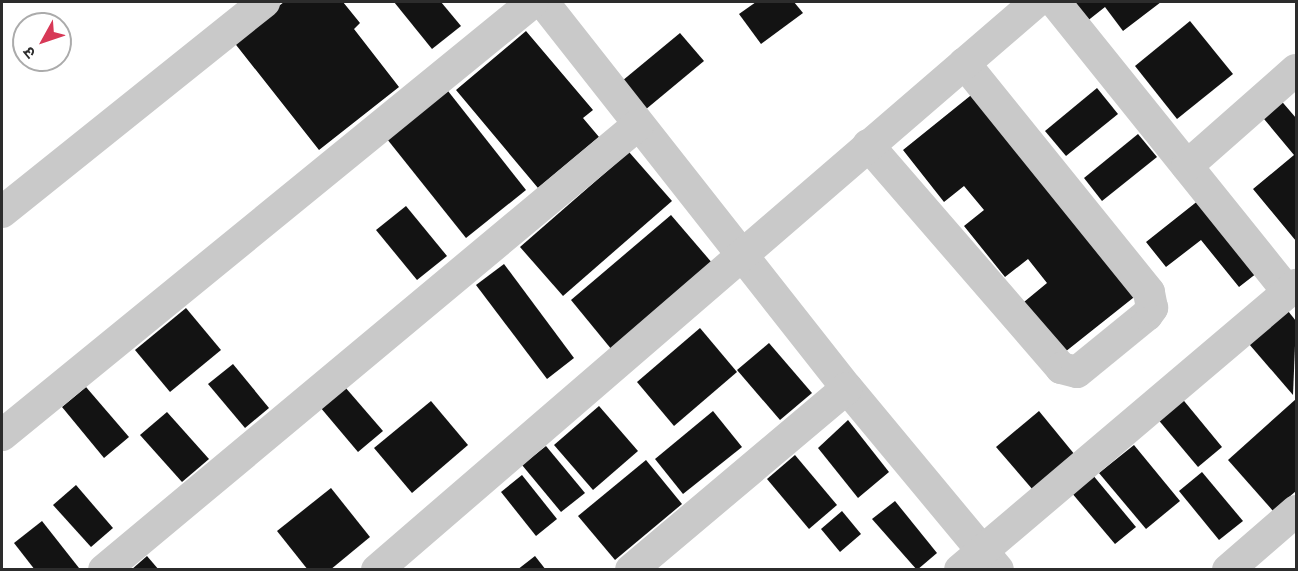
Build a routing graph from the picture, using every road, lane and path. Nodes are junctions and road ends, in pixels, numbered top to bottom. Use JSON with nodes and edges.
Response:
{"nodes":[{"id":1,"x":264,"y":2,"type":"edge"},
{"id":2,"x":533,"y":2,"type":"edge"},
{"id":3,"x":543,"y":2,"type":"edge"},
{"id":4,"x":1036,"y":2,"type":"edge"},
{"id":5,"x":1055,"y":2,"type":"edge"},
{"id":6,"x":1296,"y":69,"type":"edge"},
{"id":7,"x":971,"y":71,"type":"junction"},
{"id":8,"x":638,"y":125,"type":"junction"},
{"id":9,"x":875,"y":152,"type":"junction"},
{"id":10,"x":1187,"y":166,"type":"junction"},
{"id":11,"x":2,"y":212,"type":"edge"},
{"id":12,"x":741,"y":253,"type":"junction"},
{"id":13,"x":1292,"y":289,"type":"edge"},
{"id":14,"x":847,"y":388,"type":"junction"},
{"id":15,"x":2,"y":435,"type":"edge"},
{"id":16,"x":1296,"y":511,"type":"edge"},
{"id":17,"x":981,"y":563,"type":"edge"},
{"id":18,"x":104,"y":570,"type":"edge"},
{"id":19,"x":377,"y":570,"type":"edge"},
{"id":20,"x":632,"y":570,"type":"edge"},
{"id":21,"x":1228,"y":570,"type":"edge"}],
"edges":[{"from":1,"to":11,"type":"street"},
{"from":2,"to":15,"type":"street"},
{"from":3,"to":8,"type":"street"},
{"from":4,"to":7,"type":"street"},
{"from":5,"to":10,"type":"street"},
{"from":6,"to":10,"type":"street"},
{"from":7,"to":9,"type":"street"},
{"from":7,"to":9,"type":"street"},
{"from":8,"to":12,"type":"street"},
{"from":8,"to":18,"type":"street"},
{"from":9,"to":12,"type":"street"},
{"from":10,"to":13,"type":"street"},
{"from":12,"to":14,"type":"street"},
{"from":12,"to":19,"type":"street"},
{"from":13,"to":17,"type":"street"},
{"from":14,"to":17,"type":"street"},
{"from":14,"to":20,"type":"street"},
{"from":16,"to":21,"type":"street"}]}
